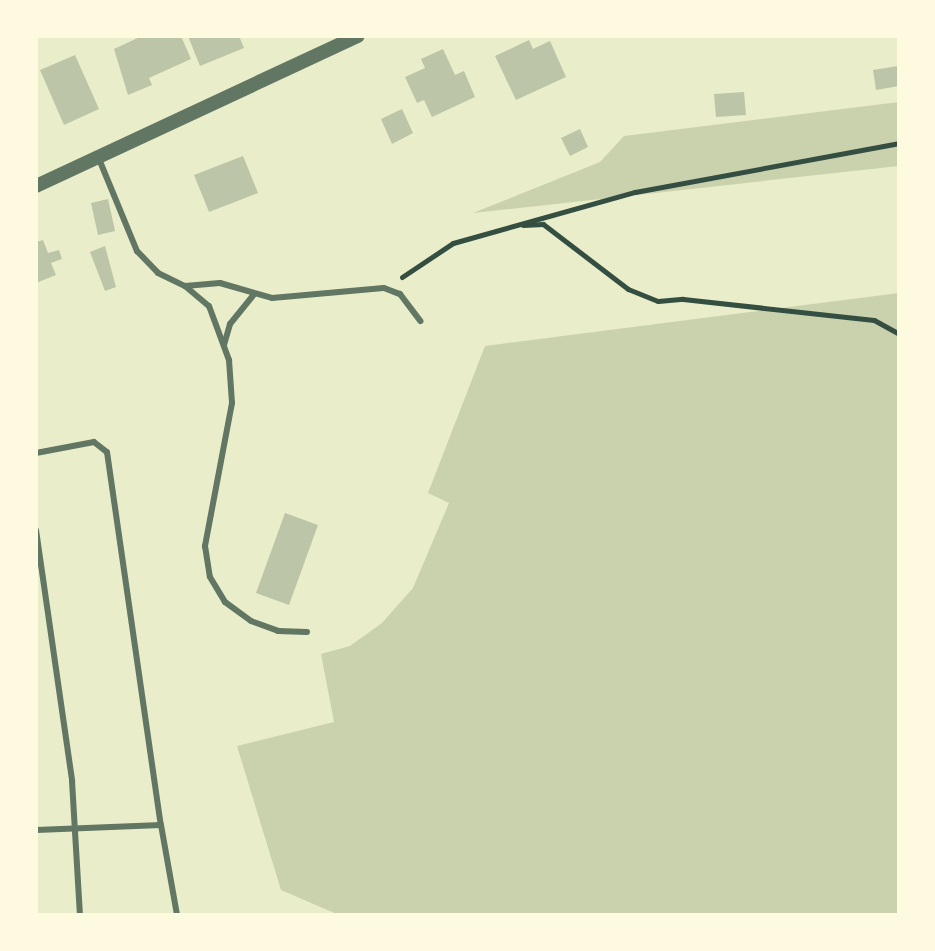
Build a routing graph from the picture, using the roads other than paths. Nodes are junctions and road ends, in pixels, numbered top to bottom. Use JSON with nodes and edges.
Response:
{"nodes":[{"id":1,"x":358,"y":36,"type":"edge"},
{"id":2,"x":98,"y":159,"type":"junction"},
{"id":3,"x":36,"y":186,"type":"edge"},
{"id":4,"x":185,"y":286,"type":"junction"},
{"id":5,"x":254,"y":294,"type":"junction"},
{"id":6,"x":420,"y":321,"type":"dead end"},
{"id":7,"x":224,"y":345,"type":"junction"},
{"id":8,"x":36,"y":453,"type":"edge"},
{"id":9,"x":36,"y":530,"type":"edge"},
{"id":10,"x":307,"y":632,"type":"dead end"},
{"id":11,"x":161,"y":825,"type":"junction"},
{"id":12,"x":76,"y":829,"type":"junction"},
{"id":13,"x":36,"y":830,"type":"edge"},
{"id":14,"x":80,"y":915,"type":"edge"},
{"id":15,"x":177,"y":915,"type":"edge"}],
"edges":[{"from":1,"to":2,"type":"street"},
{"from":2,"to":3,"type":"street"},
{"from":2,"to":4,"type":"lane"},
{"from":4,"to":5,"type":"lane"},
{"from":4,"to":7,"type":"lane"},
{"from":5,"to":6,"type":"lane"},
{"from":5,"to":7,"type":"lane"},
{"from":7,"to":10,"type":"lane"},
{"from":8,"to":11,"type":"lane"},
{"from":9,"to":12,"type":"lane"},
{"from":11,"to":12,"type":"lane"},
{"from":11,"to":15,"type":"lane"},
{"from":12,"to":13,"type":"lane"},
{"from":12,"to":14,"type":"lane"}]}
